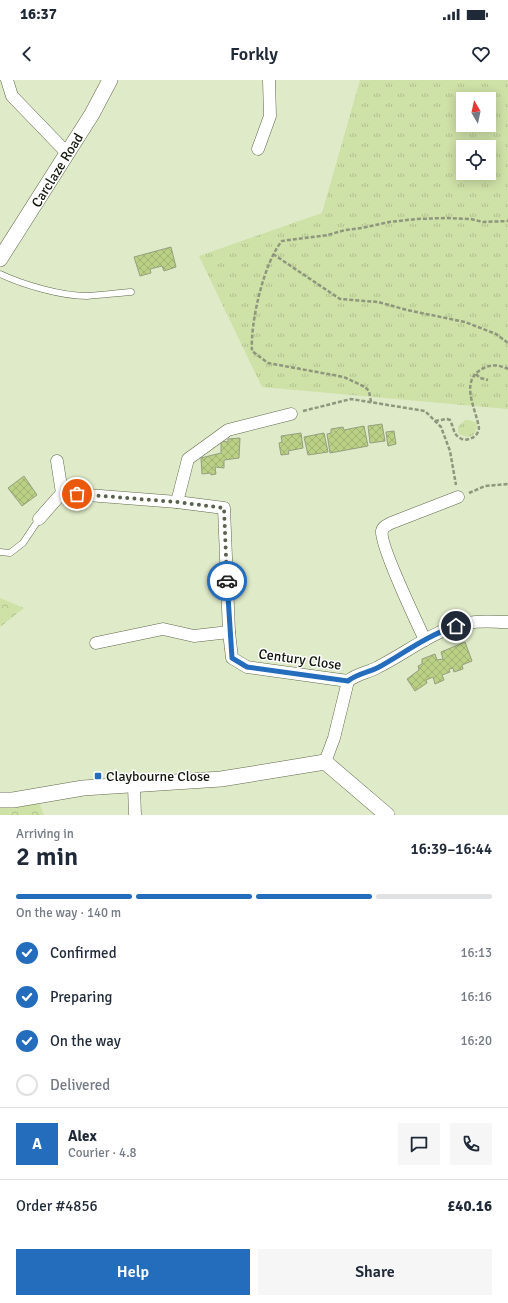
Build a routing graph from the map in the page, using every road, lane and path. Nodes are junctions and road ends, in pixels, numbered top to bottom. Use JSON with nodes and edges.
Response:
{"nodes":[{"id":1,"x":7,"y":80,"type":"edge"},
{"id":2,"x":110,"y":80,"type":"edge"},
{"id":3,"x":269,"y":80,"type":"edge"},
{"id":4,"x":5,"y":94,"type":"edge"},
{"id":5,"x":258,"y":149,"type":"dead end"},
{"id":6,"x":67,"y":153,"type":"junction"},
{"id":7,"x":508,"y":221,"type":"edge"},
{"id":8,"x":273,"y":254,"type":"junction"},
{"id":9,"x":0,"y":258,"type":"edge"},
{"id":10,"x":0,"y":274,"type":"edge"},
{"id":11,"x":131,"y":292,"type":"dead end"},
{"id":12,"x":508,"y":343,"type":"edge"},
{"id":13,"x":508,"y":369,"type":"edge"},
{"id":14,"x":476,"y":374,"type":"junction"},
{"id":15,"x":488,"y":380,"type":"dead end"},
{"id":16,"x":371,"y":402,"type":"junction"},
{"id":17,"x":291,"y":414,"type":"joint"},
{"id":18,"x":435,"y":422,"type":"junction"},
{"id":19,"x":57,"y":461,"type":"dead end"},
{"id":20,"x":508,"y":484,"type":"edge"},
{"id":21,"x":62,"y":493,"type":"junction"},
{"id":22,"x":458,"y":497,"type":"junction"},
{"id":23,"x":177,"y":502,"type":"junction"},
{"id":24,"x":39,"y":519,"type":"joint"},
{"id":25,"x":0,"y":552,"type":"edge"},
{"id":26,"x":508,"y":622,"type":"edge"},
{"id":27,"x":229,"y":632,"type":"junction"},
{"id":28,"x":425,"y":640,"type":"junction"},
{"id":29,"x":96,"y":643,"type":"dead end"},
{"id":30,"x":348,"y":681,"type":"junction"},
{"id":31,"x":325,"y":762,"type":"junction"},
{"id":32,"x":134,"y":786,"type":"junction"},
{"id":33,"x":0,"y":800,"type":"edge"},
{"id":34,"x":135,"y":815,"type":"edge"},
{"id":35,"x":387,"y":815,"type":"edge"}],
"edges":[{"from":1,"to":4,"type":"street"},
{"from":2,"to":6,"type":"street","name":"Carclaze Road"},
{"from":3,"to":5,"type":"street"},
{"from":4,"to":6,"type":"street"},
{"from":6,"to":9,"type":"street","name":"Carclaze Road"},
{"from":7,"to":8,"type":"path"},
{"from":8,"to":12,"type":"path"},
{"from":8,"to":16,"type":"path"},
{"from":10,"to":11,"type":"lane"},
{"from":13,"to":14,"type":"path"},
{"from":14,"to":15,"type":"path"},
{"from":14,"to":18,"type":"path"},
{"from":16,"to":17,"type":"path"},
{"from":16,"to":18,"type":"path"},
{"from":17,"to":23,"type":"street"},
{"from":18,"to":22,"type":"path"},
{"from":19,"to":21,"type":"street"},
{"from":20,"to":22,"type":"path"},
{"from":21,"to":23,"type":"street"},
{"from":21,"to":24,"type":"street"},
{"from":22,"to":28,"type":"street"},
{"from":23,"to":27,"type":"street","name":"Century Close"},
{"from":24,"to":25,"type":"lane"},
{"from":26,"to":28,"type":"street","name":"Century Close"},
{"from":27,"to":29,"type":"street"},
{"from":27,"to":30,"type":"street","name":"Century Close"},
{"from":28,"to":30,"type":"street","name":"Century Close"},
{"from":30,"to":31,"type":"street","name":"Century Close"},
{"from":31,"to":32,"type":"street"},
{"from":31,"to":35,"type":"street"},
{"from":32,"to":33,"type":"street"},
{"from":32,"to":34,"type":"street"}]}
